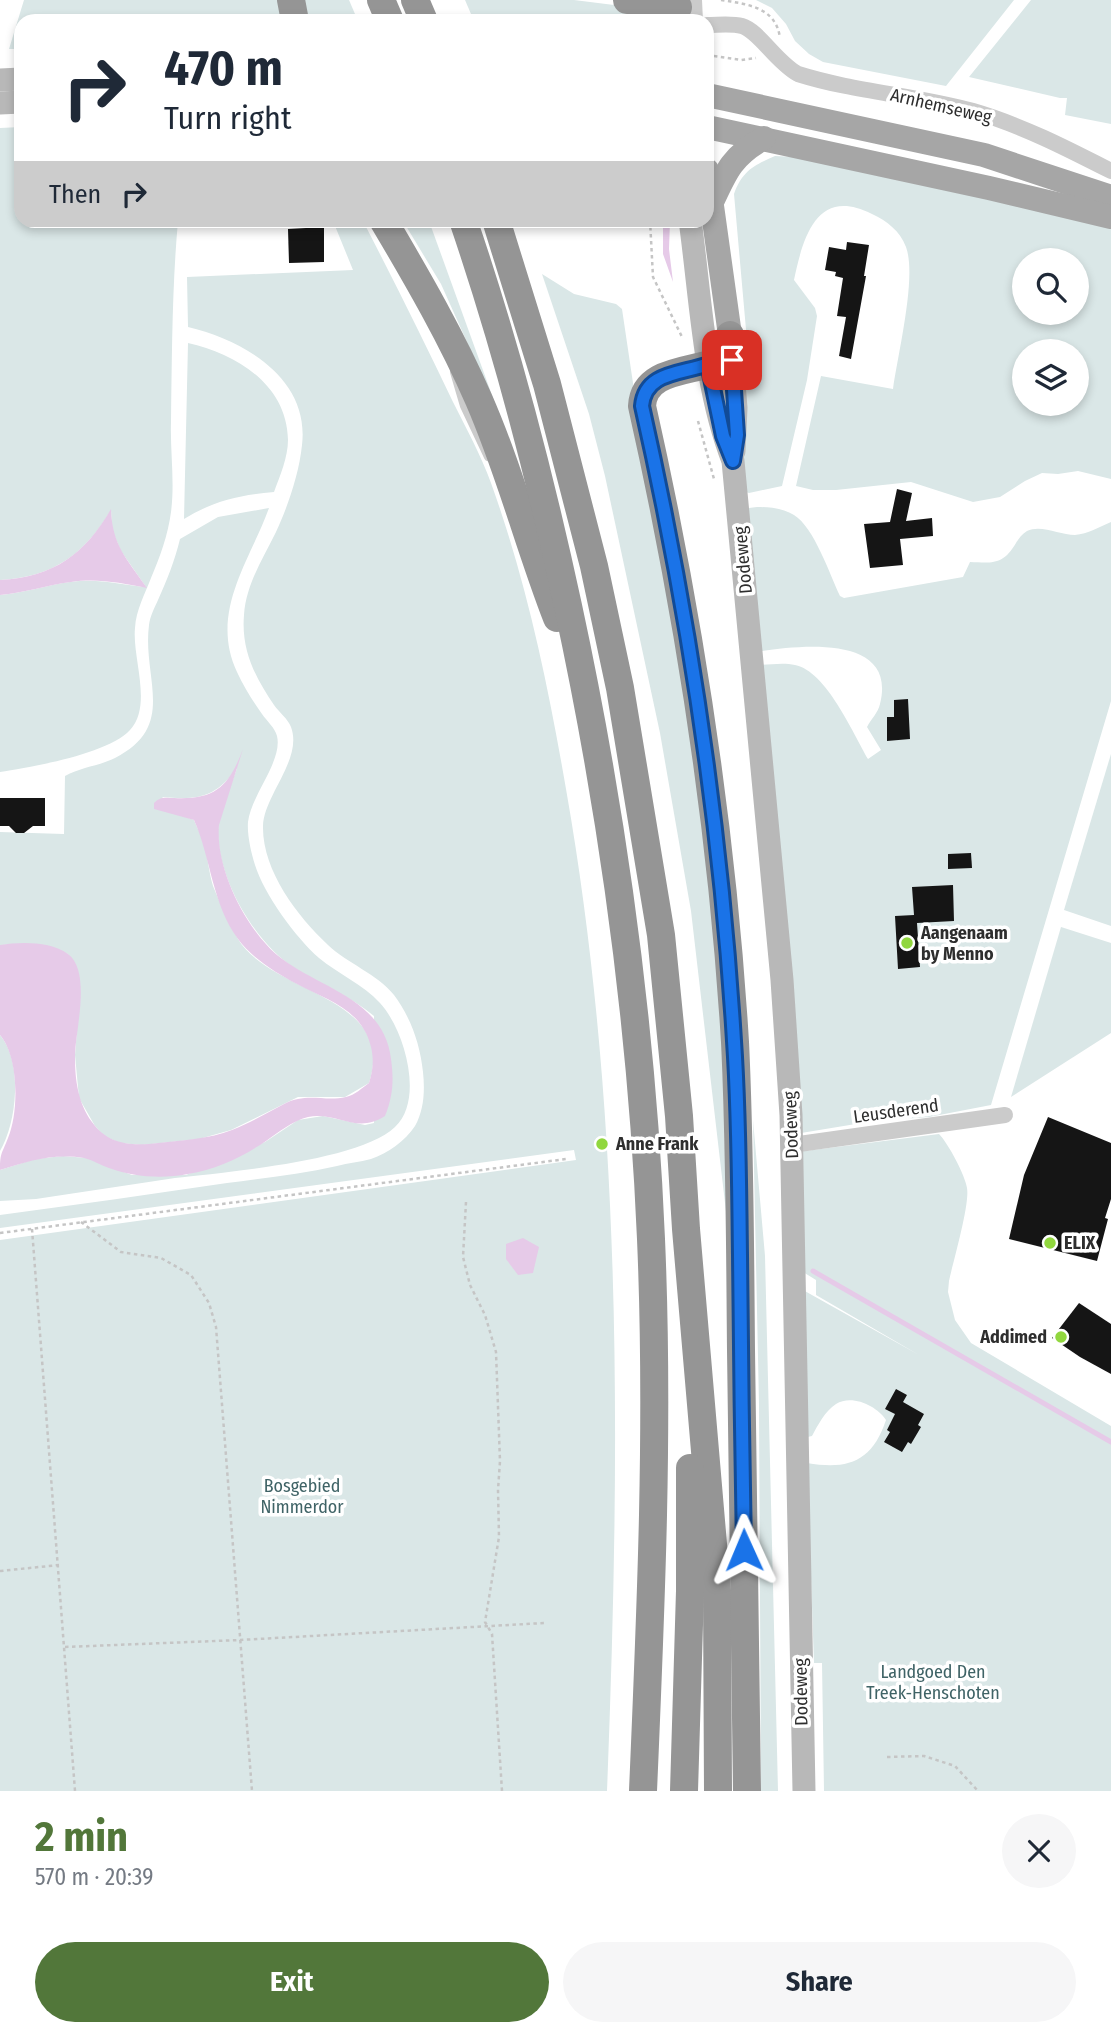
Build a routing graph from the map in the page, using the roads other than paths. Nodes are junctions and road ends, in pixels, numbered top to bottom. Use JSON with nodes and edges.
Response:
{"nodes":[{"id":1,"x":627,"y":0,"type":"edge"},
{"id":2,"x":686,"y":12,"type":"edge"},
{"id":3,"x":714,"y":25,"type":"edge"},
{"id":4,"x":714,"y":96,"type":"edge"},
{"id":5,"x":714,"y":128,"type":"edge"},
{"id":6,"x":774,"y":141,"type":"junction"},
{"id":7,"x":1111,"y":171,"type":"edge"},
{"id":8,"x":1111,"y":197,"type":"edge"},
{"id":9,"x":714,"y":198,"type":"edge"},
{"id":10,"x":714,"y":217,"type":"edge"},
{"id":11,"x":1111,"y":217,"type":"edge"},
{"id":12,"x":388,"y":228,"type":"edge"},
{"id":13,"x":465,"y":228,"type":"edge"},
{"id":14,"x":498,"y":228,"type":"edge"},
{"id":15,"x":691,"y":228,"type":"edge"},
{"id":16,"x":730,"y":335,"type":"junction"},
{"id":17,"x":708,"y":364,"type":"junction"},
{"id":18,"x":733,"y":461,"type":"junction"},
{"id":19,"x":589,"y":698,"type":"junction"},
{"id":20,"x":1005,"y":1115,"type":"dead end"},
{"id":21,"x":792,"y":1145,"type":"junction"},
{"id":22,"x":686,"y":1229,"type":"junction"},
{"id":23,"x":643,"y":1791,"type":"edge"},
{"id":24,"x":684,"y":1791,"type":"edge"},
{"id":25,"x":718,"y":1791,"type":"edge"},
{"id":26,"x":747,"y":1791,"type":"edge"},
{"id":27,"x":804,"y":1791,"type":"edge"}],
"edges":[{"from":1,"to":2,"type":"highway"},
{"from":3,"to":7,"type":"street","name":"Arnhemseweg"},
{"from":4,"to":8,"type":"main road"},
{"from":5,"to":6,"type":"main road"},
{"from":6,"to":9,"type":"main road"},
{"from":6,"to":11,"type":"main road"},
{"from":10,"to":16,"type":"main road","name":"Dodeweg"},
{"from":12,"to":19,"type":"highway"},
{"from":13,"to":19,"type":"highway"},
{"from":14,"to":22,"type":"highway"},
{"from":15,"to":17,"type":"street","name":"Dodeweg"},
{"from":16,"to":17,"type":"highway"},
{"from":16,"to":18,"type":"street","name":"Dodeweg"},
{"from":17,"to":18,"type":"street","name":"Dodeweg"},
{"from":17,"to":26,"type":"highway"},
{"from":18,"to":21,"type":"street","name":"Dodeweg"},
{"from":19,"to":23,"type":"highway"},
{"from":20,"to":21,"type":"street","name":"Leusderend"},
{"from":21,"to":27,"type":"street","name":"Dodeweg"},
{"from":22,"to":24,"type":"highway"},
{"from":22,"to":25,"type":"highway"}]}
